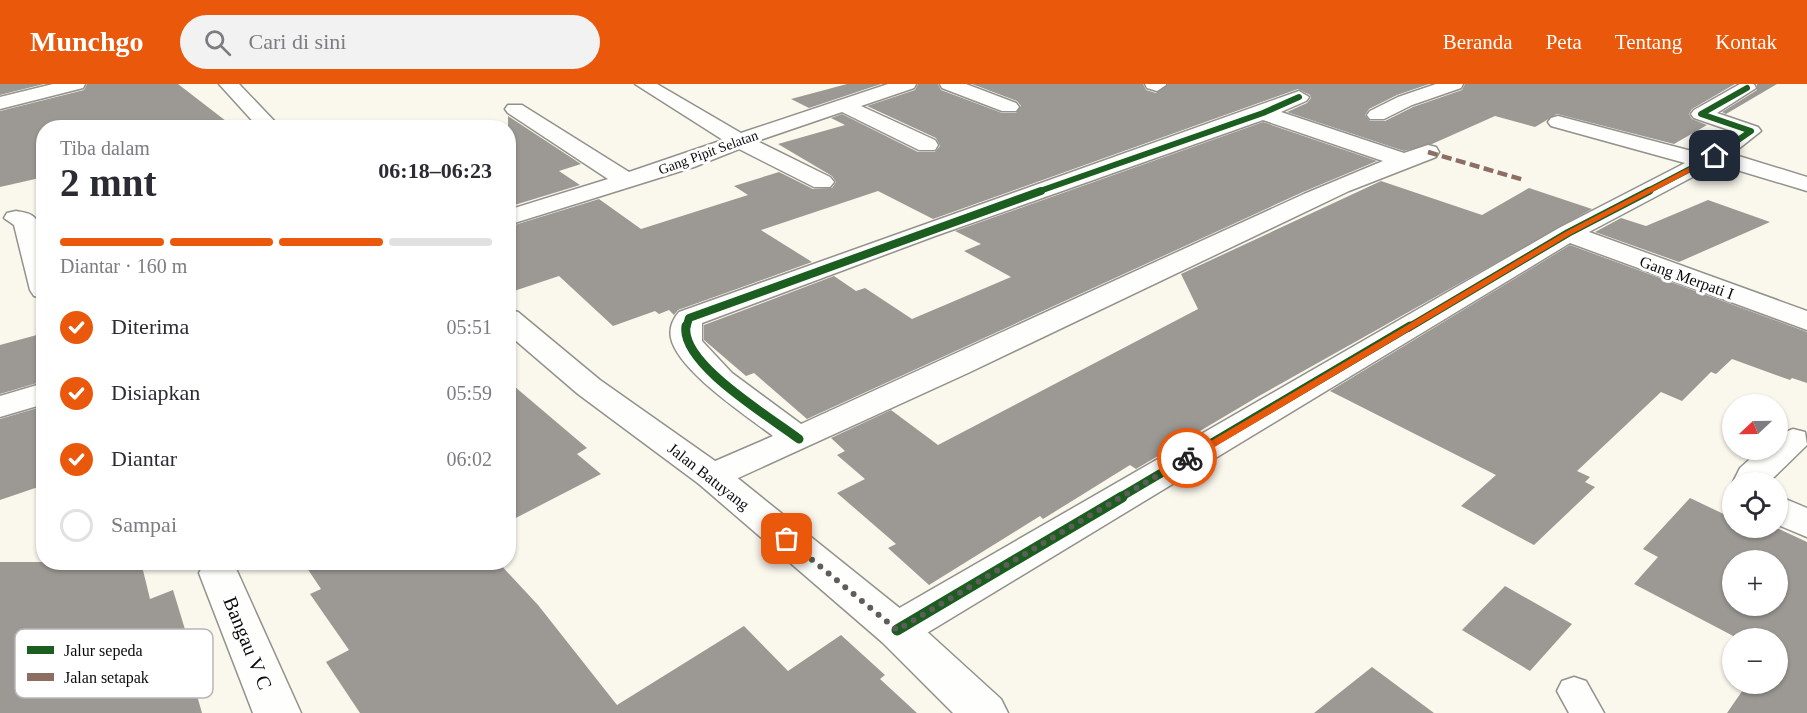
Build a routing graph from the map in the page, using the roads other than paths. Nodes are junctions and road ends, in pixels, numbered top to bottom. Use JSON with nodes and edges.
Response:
{"nodes":[{"id":1,"x":76,"y":84,"type":"edge"},
{"id":2,"x":228,"y":84,"type":"edge"},
{"id":3,"x":644,"y":84,"type":"edge"},
{"id":4,"x":907,"y":84,"type":"edge"},
{"id":5,"x":949,"y":84,"type":"edge"},
{"id":6,"x":1454,"y":84,"type":"edge"},
{"id":7,"x":1747,"y":88,"type":"dead end"},
{"id":8,"x":849,"y":97,"type":"junction"},
{"id":9,"x":1299,"y":97,"type":"dead end"},
{"id":10,"x":0,"y":103,"type":"edge"},
{"id":11,"x":1009,"y":107,"type":"dead end"},
{"id":12,"x":515,"y":109,"type":"dead end"},
{"id":13,"x":1263,"y":113,"type":"junction"},
{"id":14,"x":1377,"y":115,"type":"dead end"},
{"id":15,"x":263,"y":120,"type":"edge"},
{"id":16,"x":1558,"y":122,"type":"dead end"},
{"id":17,"x":740,"y":141,"type":"junction"},
{"id":18,"x":927,"y":145,"type":"dead end"},
{"id":19,"x":1710,"y":158,"type":"junction"},
{"id":20,"x":627,"y":181,"type":"junction"},
{"id":21,"x":822,"y":182,"type":"dead end"},
{"id":22,"x":1807,"y":184,"type":"edge"},
{"id":23,"x":516,"y":216,"type":"edge"},
{"id":24,"x":16,"y":218,"type":"dead end"},
{"id":25,"x":1568,"y":233,"type":"junction"},
{"id":26,"x":36,"y":261,"type":"edge"},
{"id":27,"x":1807,"y":321,"type":"edge"},
{"id":28,"x":516,"y":325,"type":"edge"},
{"id":29,"x":36,"y":396,"type":"edge"},
{"id":30,"x":0,"y":407,"type":"edge"},
{"id":31,"x":799,"y":439,"type":"junction"},
{"id":32,"x":1793,"y":440,"type":"dead end"},
{"id":33,"x":1758,"y":472,"type":"edge"},
{"id":34,"x":712,"y":477,"type":"junction"},
{"id":35,"x":1788,"y":514,"type":"edge"},
{"id":36,"x":1807,"y":524,"type":"edge"},
{"id":37,"x":219,"y":573,"type":"dead end"},
{"id":38,"x":897,"y":630,"type":"junction"},
{"id":39,"x":277,"y":713,"type":"edge"},
{"id":40,"x":984,"y":713,"type":"edge"}],
"edges":[{"from":1,"to":10,"type":"street"},
{"from":2,"to":15,"type":"street"},
{"from":3,"to":17,"type":"street"},
{"from":4,"to":8,"type":"street","name":"Gang Pipit Selatan"},
{"from":5,"to":11,"type":"street"},
{"from":6,"to":14,"type":"street"},
{"from":7,"to":19,"type":"street"},
{"from":8,"to":17,"type":"street","name":"Gang Pipit Selatan"},
{"from":8,"to":18,"type":"street"},
{"from":9,"to":13,"type":"street"},
{"from":12,"to":20,"type":"street"},
{"from":13,"to":31,"type":"street"},
{"from":13,"to":31,"type":"street"},
{"from":16,"to":19,"type":"street"},
{"from":17,"to":20,"type":"street","name":"Gang Pipit Selatan"},
{"from":17,"to":21,"type":"street"},
{"from":19,"to":22,"type":"street"},
{"from":19,"to":25,"type":"street"},
{"from":20,"to":23,"type":"street","name":"Gang Pipit Selatan"},
{"from":24,"to":26,"type":"street"},
{"from":25,"to":27,"type":"street","name":"Gang Merpati I"},
{"from":25,"to":38,"type":"street"},
{"from":28,"to":34,"type":"street","name":"Jalan Batuyang"},
{"from":29,"to":30,"type":"street"},
{"from":31,"to":34,"type":"street"},
{"from":32,"to":33,"type":"street"},
{"from":34,"to":38,"type":"street","name":"Jalan Batuyang"},
{"from":35,"to":36,"type":"street"},
{"from":37,"to":39,"type":"street","name":"Bangau V C"},
{"from":38,"to":40,"type":"street","name":"Jalan Batuyang"}]}
